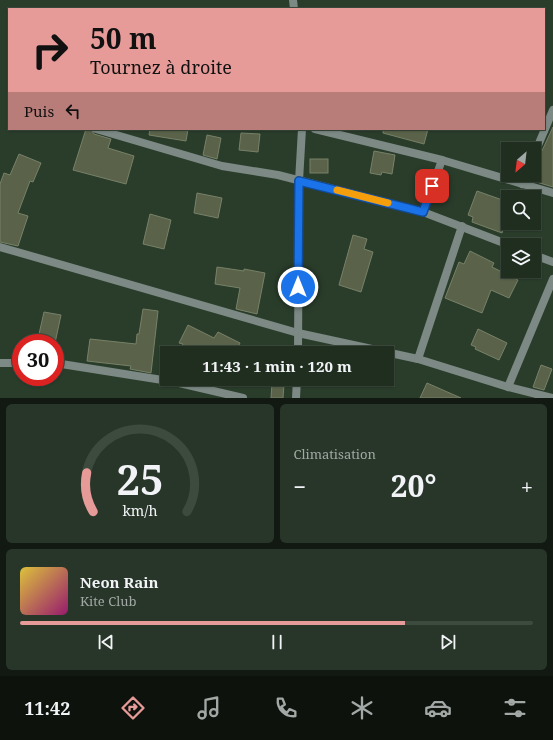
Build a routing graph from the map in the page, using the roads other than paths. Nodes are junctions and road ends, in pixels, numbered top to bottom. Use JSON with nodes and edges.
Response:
{"nodes":[{"id":1,"x":553,"y":110,"type":"edge"},
{"id":2,"x":545,"y":129,"type":"edge"},
{"id":3,"x":99,"y":130,"type":"edge"},
{"id":4,"x":302,"y":130,"type":"edge"},
{"id":5,"x":319,"y":130,"type":"edge"},
{"id":6,"x":545,"y":130,"type":"edge"},
{"id":7,"x":539,"y":142,"type":"edge"},
{"id":8,"x":442,"y":160,"type":"junction"},
{"id":9,"x":299,"y":181,"type":"junction"},
{"id":10,"x":522,"y":184,"type":"joint"},
{"id":11,"x":553,"y":193,"type":"edge"},
{"id":12,"x":423,"y":212,"type":"junction"},
{"id":13,"x":462,"y":226,"type":"junction"},
{"id":14,"x":501,"y":242,"type":"edge"},
{"id":15,"x":0,"y":247,"type":"edge"},
{"id":16,"x":541,"y":258,"type":"edge"},
{"id":17,"x":553,"y":262,"type":"edge"},
{"id":18,"x":553,"y":279,"type":"edge"},
{"id":19,"x":298,"y":333,"type":"junction"},
{"id":20,"x":298,"y":346,"type":"edge"},
{"id":21,"x":418,"y":359,"type":"junction"},
{"id":22,"x":0,"y":363,"type":"edge"},
{"id":23,"x":12,"y":363,"type":"edge"},
{"id":24,"x":64,"y":364,"type":"edge"},
{"id":25,"x":297,"y":386,"type":"edge"},
{"id":26,"x":508,"y":387,"type":"junction"},
{"id":27,"x":243,"y":398,"type":"edge"},
{"id":28,"x":296,"y":398,"type":"edge"},
{"id":29,"x":552,"y":398,"type":"edge"}],
"edges":[{"from":1,"to":2,"type":"street"},
{"from":3,"to":9,"type":"street"},
{"from":4,"to":9,"type":"street"},
{"from":5,"to":8,"type":"street"},
{"from":6,"to":7,"type":"street"},
{"from":8,"to":10,"type":"street"},
{"from":8,"to":12,"type":"street"},
{"from":9,"to":12,"type":"street"},
{"from":9,"to":19,"type":"street"},
{"from":10,"to":11,"type":"street"},
{"from":12,"to":13,"type":"street"},
{"from":13,"to":14,"type":"street"},
{"from":13,"to":21,"type":"street"},
{"from":15,"to":19,"type":"street"},
{"from":16,"to":17,"type":"street"},
{"from":18,"to":26,"type":"street"},
{"from":19,"to":20,"type":"street"},
{"from":19,"to":21,"type":"street"},
{"from":21,"to":26,"type":"street"},
{"from":22,"to":23,"type":"street"},
{"from":24,"to":27,"type":"street"},
{"from":25,"to":28,"type":"street"},
{"from":26,"to":29,"type":"street"}]}
